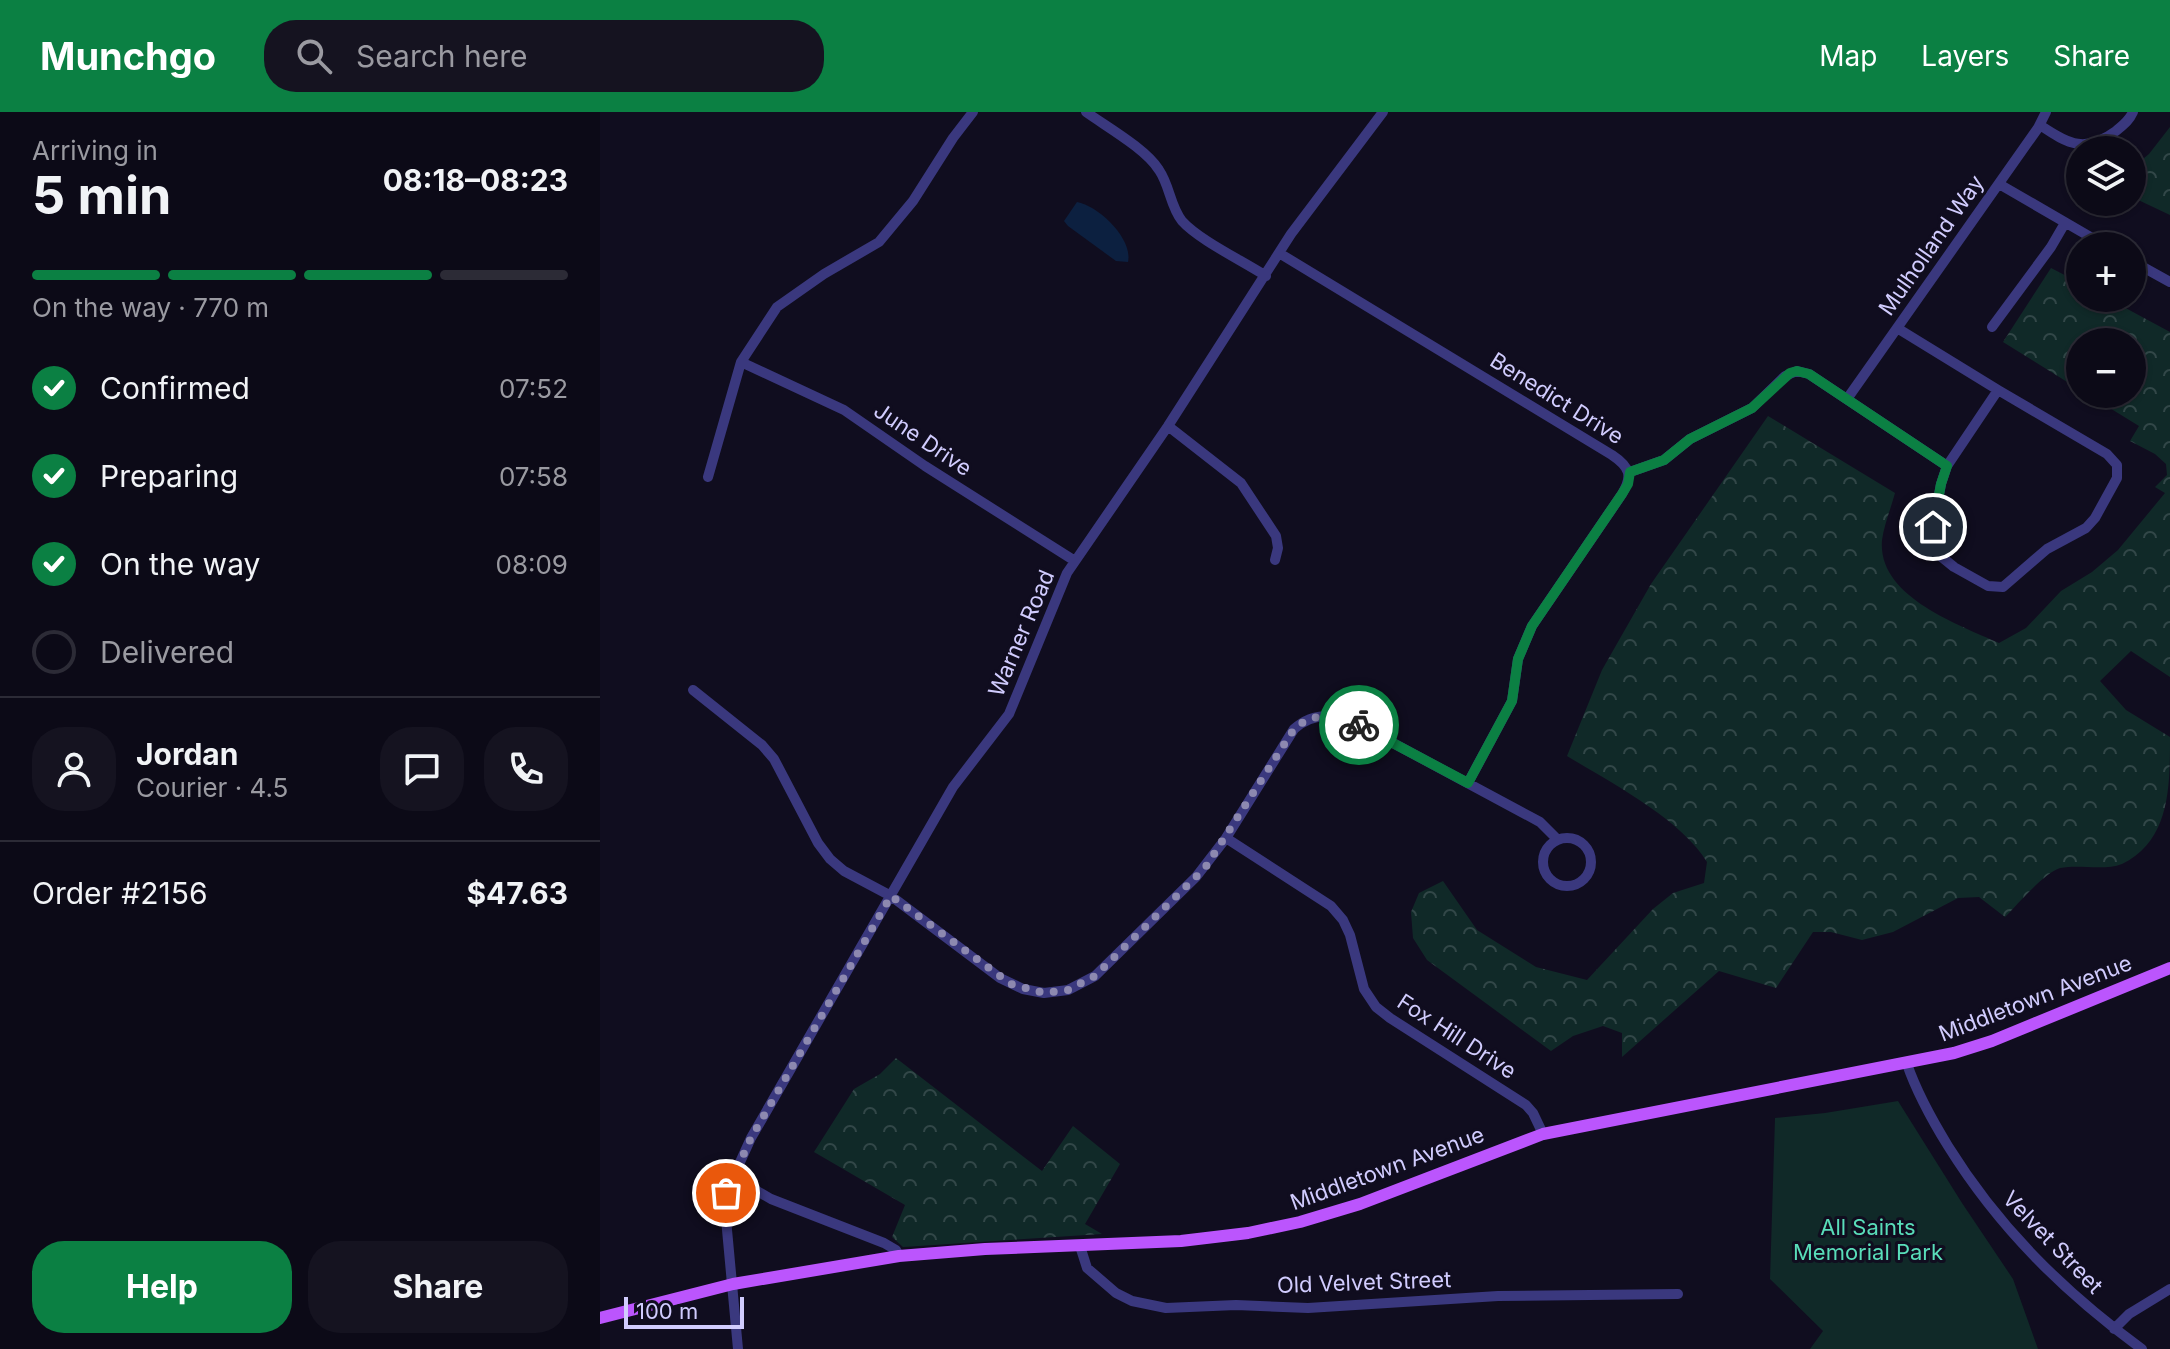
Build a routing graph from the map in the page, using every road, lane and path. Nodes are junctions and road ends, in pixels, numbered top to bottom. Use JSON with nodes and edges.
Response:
{"nodes":[{"id":1,"x":973,"y":112,"type":"edge"},
{"id":2,"x":1086,"y":112,"type":"edge"},
{"id":3,"x":1383,"y":112,"type":"edge"},
{"id":4,"x":2046,"y":112,"type":"edge"},
{"id":5,"x":2133,"y":112,"type":"edge"},
{"id":6,"x":2040,"y":125,"type":"junction"},
{"id":7,"x":1999,"y":184,"type":"junction"},
{"id":8,"x":2065,"y":223,"type":"junction"},
{"id":9,"x":2081,"y":232,"type":"edge"},
{"id":10,"x":1279,"y":253,"type":"junction"},
{"id":11,"x":2146,"y":269,"type":"edge"},
{"id":12,"x":1266,"y":276,"type":"junction"},
{"id":13,"x":2170,"y":282,"type":"edge"},
{"id":14,"x":1992,"y":327,"type":"dead end"},
{"id":15,"x":1897,"y":328,"type":"junction"},
{"id":16,"x":741,"y":362,"type":"junction"},
{"id":17,"x":1998,"y":390,"type":"junction"},
{"id":18,"x":1847,"y":399,"type":"junction"},
{"id":19,"x":1168,"y":426,"type":"junction"},
{"id":20,"x":1947,"y":466,"type":"junction"},
{"id":21,"x":1630,"y":472,"type":"junction"},
{"id":22,"x":708,"y":477,"type":"dead end"},
{"id":23,"x":1275,"y":560,"type":"dead end"},
{"id":24,"x":1075,"y":561,"type":"junction"},
{"id":25,"x":693,"y":690,"type":"dead end"},
{"id":26,"x":1468,"y":783,"type":"junction"},
{"id":27,"x":1226,"y":838,"type":"junction"},
{"id":28,"x":1557,"y":839,"type":"junction"},
{"id":29,"x":891,"y":896,"type":"junction"},
{"id":30,"x":2170,"y":968,"type":"edge"},
{"id":31,"x":1907,"y":1064,"type":"junction"},
{"id":32,"x":1543,"y":1134,"type":"junction"},
{"id":33,"x":733,"y":1177,"type":"junction"},
{"id":34,"x":1080,"y":1246,"type":"junction"},
{"id":35,"x":899,"y":1256,"type":"junction"},
{"id":36,"x":733,"y":1284,"type":"junction"},
{"id":37,"x":2170,"y":1289,"type":"edge"},
{"id":38,"x":1678,"y":1294,"type":"dead end"},
{"id":39,"x":600,"y":1318,"type":"edge"},
{"id":40,"x":2114,"y":1329,"type":"junction"},
{"id":41,"x":738,"y":1349,"type":"edge"},
{"id":42,"x":2142,"y":1349,"type":"edge"}],
"edges":[{"from":1,"to":16,"type":"street"},
{"from":2,"to":12,"type":"street"},
{"from":3,"to":10,"type":"street","name":"Warner Road"},
{"from":4,"to":6,"type":"street","name":"Mulholland Way"},
{"from":5,"to":6,"type":"street"},
{"from":6,"to":7,"type":"street","name":"Mulholland Way"},
{"from":7,"to":8,"type":"street"},
{"from":7,"to":15,"type":"street","name":"Mulholland Way"},
{"from":8,"to":9,"type":"street"},
{"from":8,"to":14,"type":"street"},
{"from":10,"to":12,"type":"street","name":"Warner Road"},
{"from":10,"to":21,"type":"street","name":"Benedict Drive"},
{"from":11,"to":13,"type":"street"},
{"from":12,"to":19,"type":"street","name":"Warner Road"},
{"from":15,"to":17,"type":"street"},
{"from":15,"to":18,"type":"street","name":"Mulholland Way"},
{"from":16,"to":22,"type":"street"},
{"from":16,"to":24,"type":"street","name":"June Drive"},
{"from":17,"to":20,"type":"street"},
{"from":17,"to":20,"type":"street"},
{"from":18,"to":20,"type":"street"},
{"from":18,"to":21,"type":"street"},
{"from":19,"to":23,"type":"street"},
{"from":19,"to":24,"type":"street","name":"Warner Road"},
{"from":21,"to":26,"type":"street","name":"Benedict Drive"},
{"from":24,"to":29,"type":"street","name":"Warner Road"},
{"from":25,"to":29,"type":"street"},
{"from":26,"to":27,"type":"street"},
{"from":26,"to":28,"type":"street"},
{"from":27,"to":29,"type":"street"},
{"from":27,"to":32,"type":"street","name":"Fox Hill Drive"},
{"from":28,"to":28,"type":"street"},
{"from":29,"to":33,"type":"street","name":"Warner Road"},
{"from":30,"to":31,"type":"main road","name":"Middletown Avenue"},
{"from":31,"to":32,"type":"main road","name":"Middletown Avenue"},
{"from":31,"to":40,"type":"street","name":"Velvet Street"},
{"from":32,"to":34,"type":"main road","name":"Middletown Avenue"},
{"from":33,"to":35,"type":"street"},
{"from":33,"to":36,"type":"street","name":"Warner Road"},
{"from":34,"to":35,"type":"main road","name":"Middletown Avenue"},
{"from":34,"to":38,"type":"street","name":"Old Velvet Street"},
{"from":35,"to":36,"type":"main road","name":"Middletown Avenue"},
{"from":36,"to":39,"type":"main road","name":"Middletown Avenue"},
{"from":36,"to":41,"type":"street","name":"Warner Road"},
{"from":37,"to":40,"type":"street"},
{"from":40,"to":42,"type":"street","name":"Velvet Street"}]}
